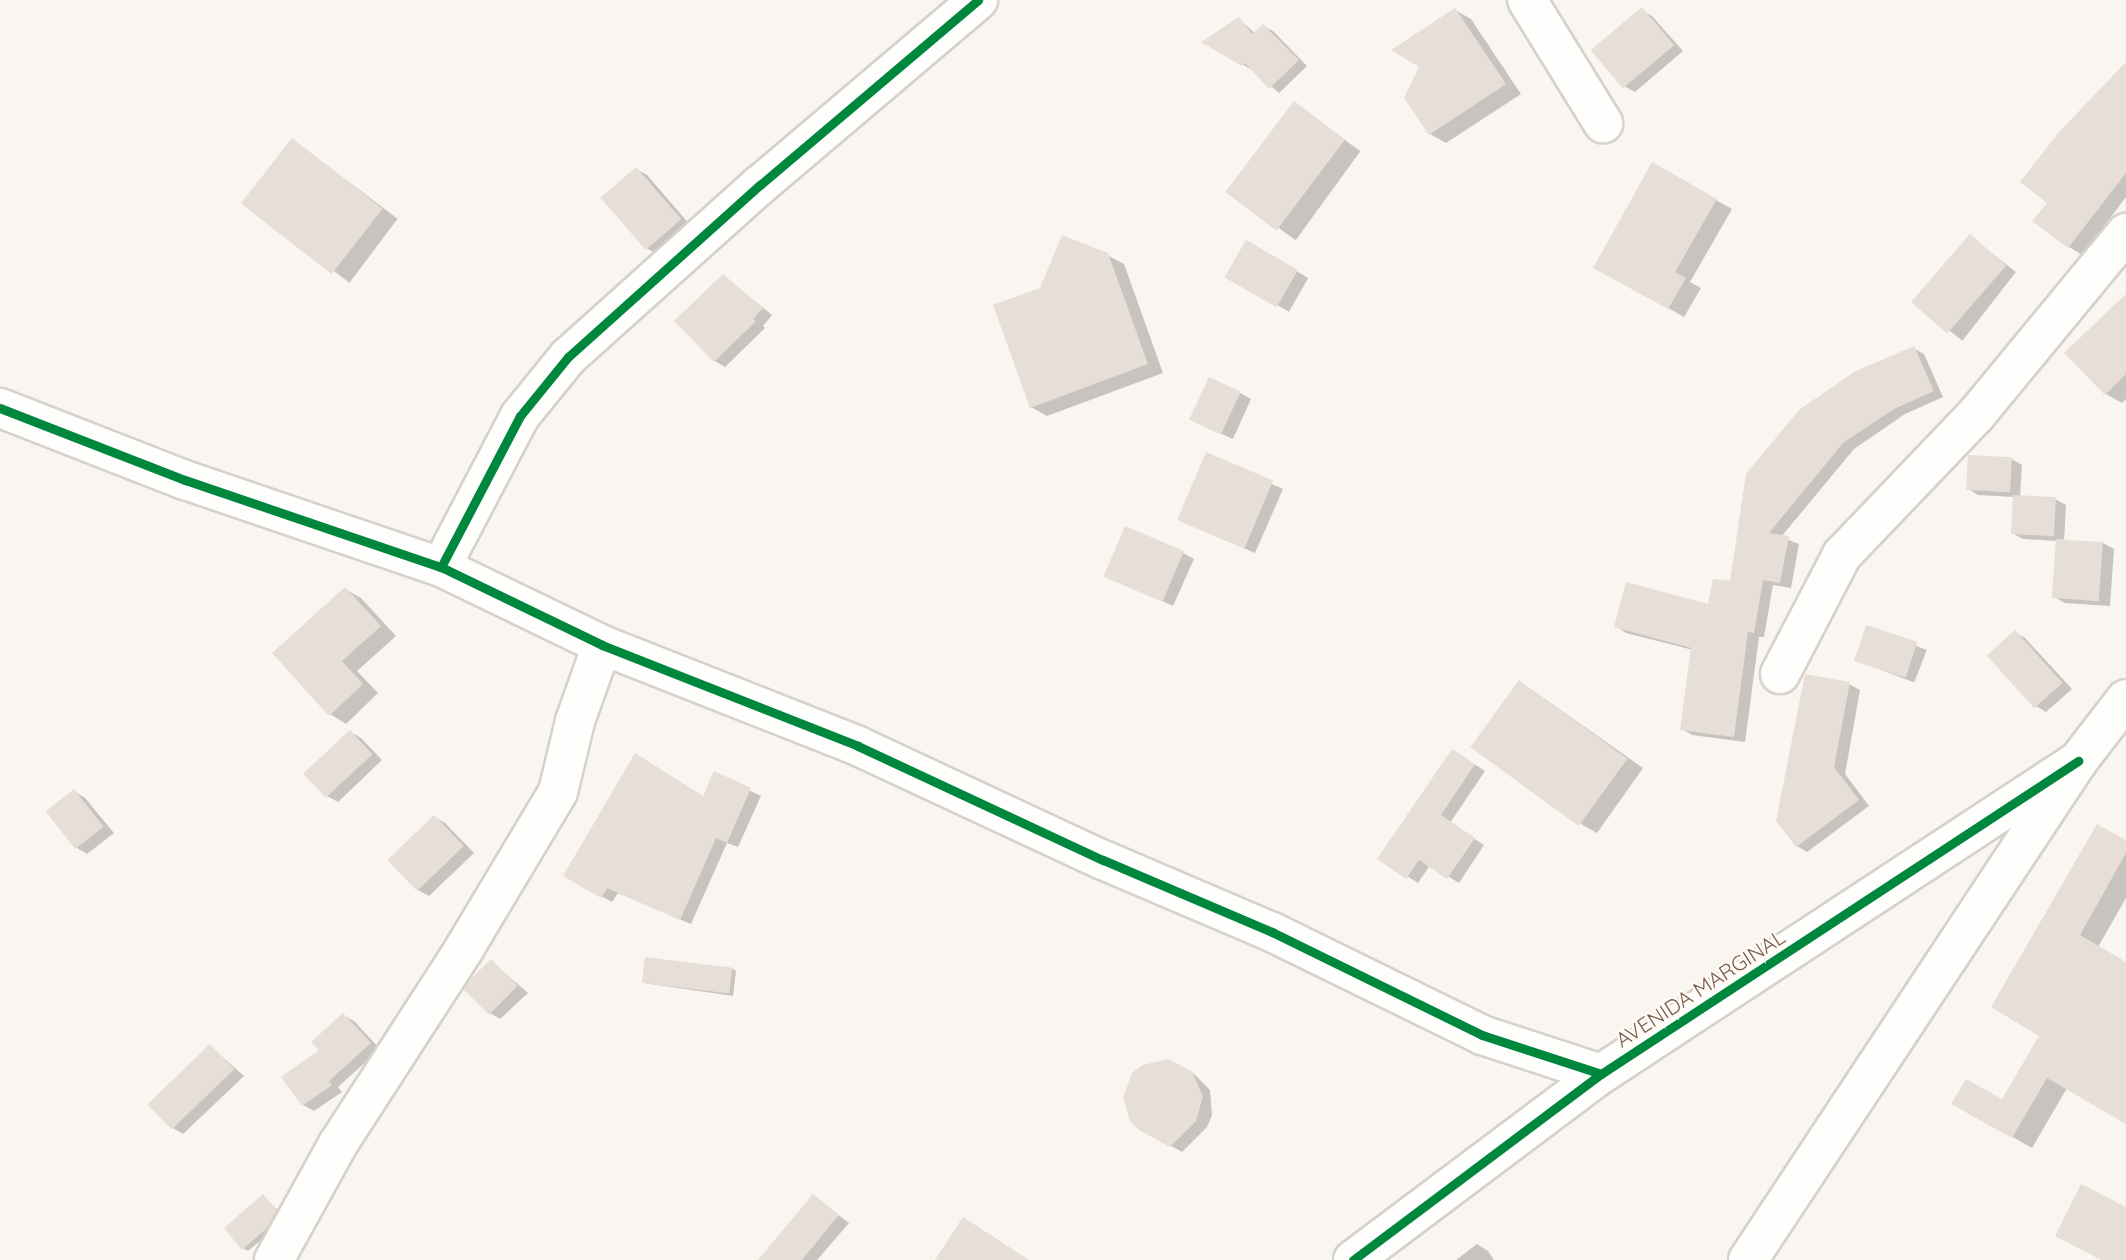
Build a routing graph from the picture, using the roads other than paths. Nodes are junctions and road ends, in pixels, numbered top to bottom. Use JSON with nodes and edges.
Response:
{"nodes":[{"id":1,"x":978,"y":0,"type":"edge"},
{"id":2,"x":1527,"y":0,"type":"edge"},
{"id":3,"x":1603,"y":123,"type":"dead end"},
{"id":4,"x":2126,"y":233,"type":"edge"},
{"id":5,"x":0,"y":408,"type":"edge"},
{"id":6,"x":441,"y":567,"type":"junction"},
{"id":7,"x":602,"y":645,"type":"junction"},
{"id":8,"x":1780,"y":674,"type":"dead end"},
{"id":9,"x":2126,"y":699,"type":"edge"},
{"id":10,"x":2078,"y":761,"type":"junction"},
{"id":11,"x":1601,"y":1074,"type":"junction"},
{"id":12,"x":274,"y":1260,"type":"edge"},
{"id":13,"x":1353,"y":1260,"type":"edge"},
{"id":14,"x":1748,"y":1260,"type":"edge"}],
"edges":[{"from":1,"to":6,"type":"street"},
{"from":2,"to":3,"type":"street"},
{"from":4,"to":8,"type":"street"},
{"from":5,"to":6,"type":"street"},
{"from":6,"to":7,"type":"street"},
{"from":7,"to":11,"type":"street"},
{"from":7,"to":12,"type":"street"},
{"from":9,"to":10,"type":"street","name":"AVENIDA MARGINAL"},
{"from":10,"to":11,"type":"street","name":"AVENIDA MARGINAL"},
{"from":10,"to":14,"type":"street","name":"AVENIDA MARGINAL"},
{"from":11,"to":13,"type":"street","name":"AVENIDA MARGINAL"}]}
